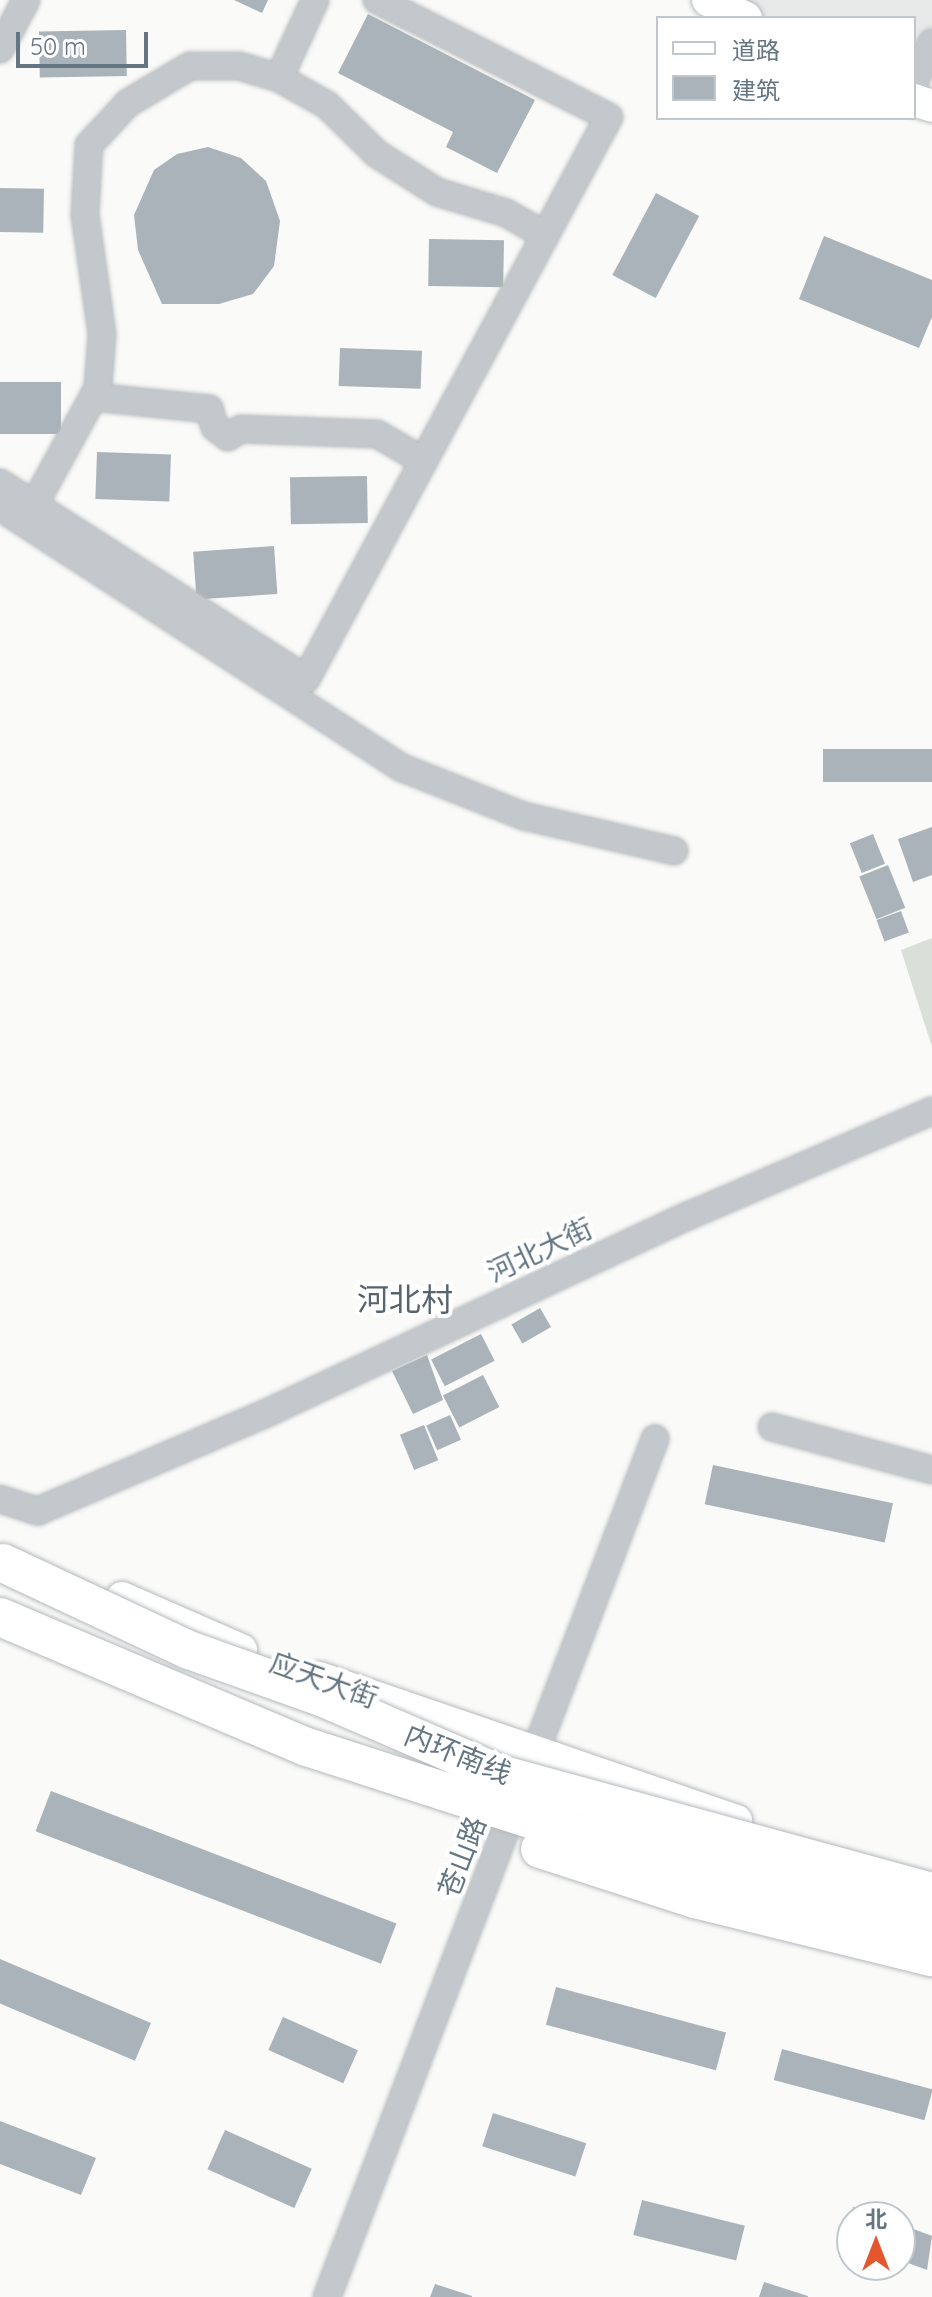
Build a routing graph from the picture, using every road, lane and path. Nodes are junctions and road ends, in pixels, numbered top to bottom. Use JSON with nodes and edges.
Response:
{"nodes":[{"id":1,"x":26,"y":0,"type":"edge"},
{"id":2,"x":315,"y":0,"type":"edge"},
{"id":3,"x":377,"y":0,"type":"edge"},
{"id":4,"x":708,"y":0,"type":"edge"},
{"id":5,"x":742,"y":16,"type":"edge"},
{"id":6,"x":932,"y":43,"type":"edge"},
{"id":7,"x":0,"y":49,"type":"edge"},
{"id":8,"x":279,"y":78,"type":"junction"},
{"id":9,"x":916,"y":79,"type":"edge"},
{"id":10,"x":545,"y":235,"type":"junction"},
{"id":11,"x":93,"y":397,"type":"junction"},
{"id":12,"x":424,"y":461,"type":"junction"},
{"id":13,"x":0,"y":483,"type":"edge"},
{"id":14,"x":34,"y":505,"type":"junction"},
{"id":15,"x":0,"y":507,"type":"edge"},
{"id":16,"x":674,"y":851,"type":"dead end"},
{"id":17,"x":932,"y":1111,"type":"edge"},
{"id":18,"x":772,"y":1427,"type":"dead end"},
{"id":19,"x":655,"y":1439,"type":"dead end"},
{"id":20,"x":932,"y":1470,"type":"edge"},
{"id":21,"x":0,"y":1499,"type":"edge"},
{"id":22,"x":2,"y":1553,"type":"edge"},
{"id":23,"x":0,"y":1617,"type":"edge"},
{"id":24,"x":0,"y":1633,"type":"edge"},
{"id":25,"x":324,"y":1698,"type":"junction"},
{"id":26,"x":307,"y":1747,"type":"junction"},
{"id":27,"x":525,"y":1752,"type":"junction"},
{"id":28,"x":500,"y":1825,"type":"junction"},
{"id":29,"x":932,"y":1865,"type":"edge"},
{"id":30,"x":932,"y":1875,"type":"edge"},
{"id":31,"x":932,"y":1892,"type":"edge"},
{"id":32,"x":932,"y":1924,"type":"edge"},
{"id":33,"x":932,"y":1942,"type":"edge"},
{"id":34,"x":932,"y":1957,"type":"edge"},
{"id":35,"x":307,"y":2297,"type":"edge"},
{"id":36,"x":327,"y":2297,"type":"edge"}],
"edges":[{"from":1,"to":7,"type":"street"},
{"from":2,"to":8,"type":"street"},
{"from":3,"to":10,"type":"street"},
{"from":4,"to":5,"type":"main road"},
{"from":6,"to":9,"type":"street"},
{"from":8,"to":10,"type":"street"},
{"from":8,"to":11,"type":"street"},
{"from":10,"to":12,"type":"street"},
{"from":11,"to":12,"type":"street"},
{"from":11,"to":14,"type":"street"},
{"from":12,"to":14,"type":"street"},
{"from":13,"to":14,"type":"street"},
{"from":15,"to":16,"type":"street"},
{"from":17,"to":21,"type":"street","name":"河北大街"},
{"from":18,"to":20,"type":"street"},
{"from":19,"to":27,"type":"street","name":"苍山路"},
{"from":22,"to":25,"type":"highway","name":"内环南线","bridge":true},
{"from":22,"to":27,"type":"main road","name":"应天大街"},
{"from":23,"to":26,"type":"highway","name":"内环南线","bridge":true},
{"from":24,"to":28,"type":"main road"},
{"from":25,"to":29,"type":"highway","bridge":true},
{"from":25,"to":31,"type":"highway","name":"内环南线","bridge":true},
{"from":26,"to":32,"type":"highway","name":"内环南线","bridge":true},
{"from":26,"to":34,"type":"highway","bridge":true},
{"from":27,"to":28,"type":"street","name":"苍山路"},
{"from":27,"to":30,"type":"main road","name":"应天大街"},
{"from":28,"to":33,"type":"main road"},
{"from":28,"to":35,"type":"street","name":"苍山路"},
{"from":28,"to":36,"type":"street","name":"苍山路"}]}
